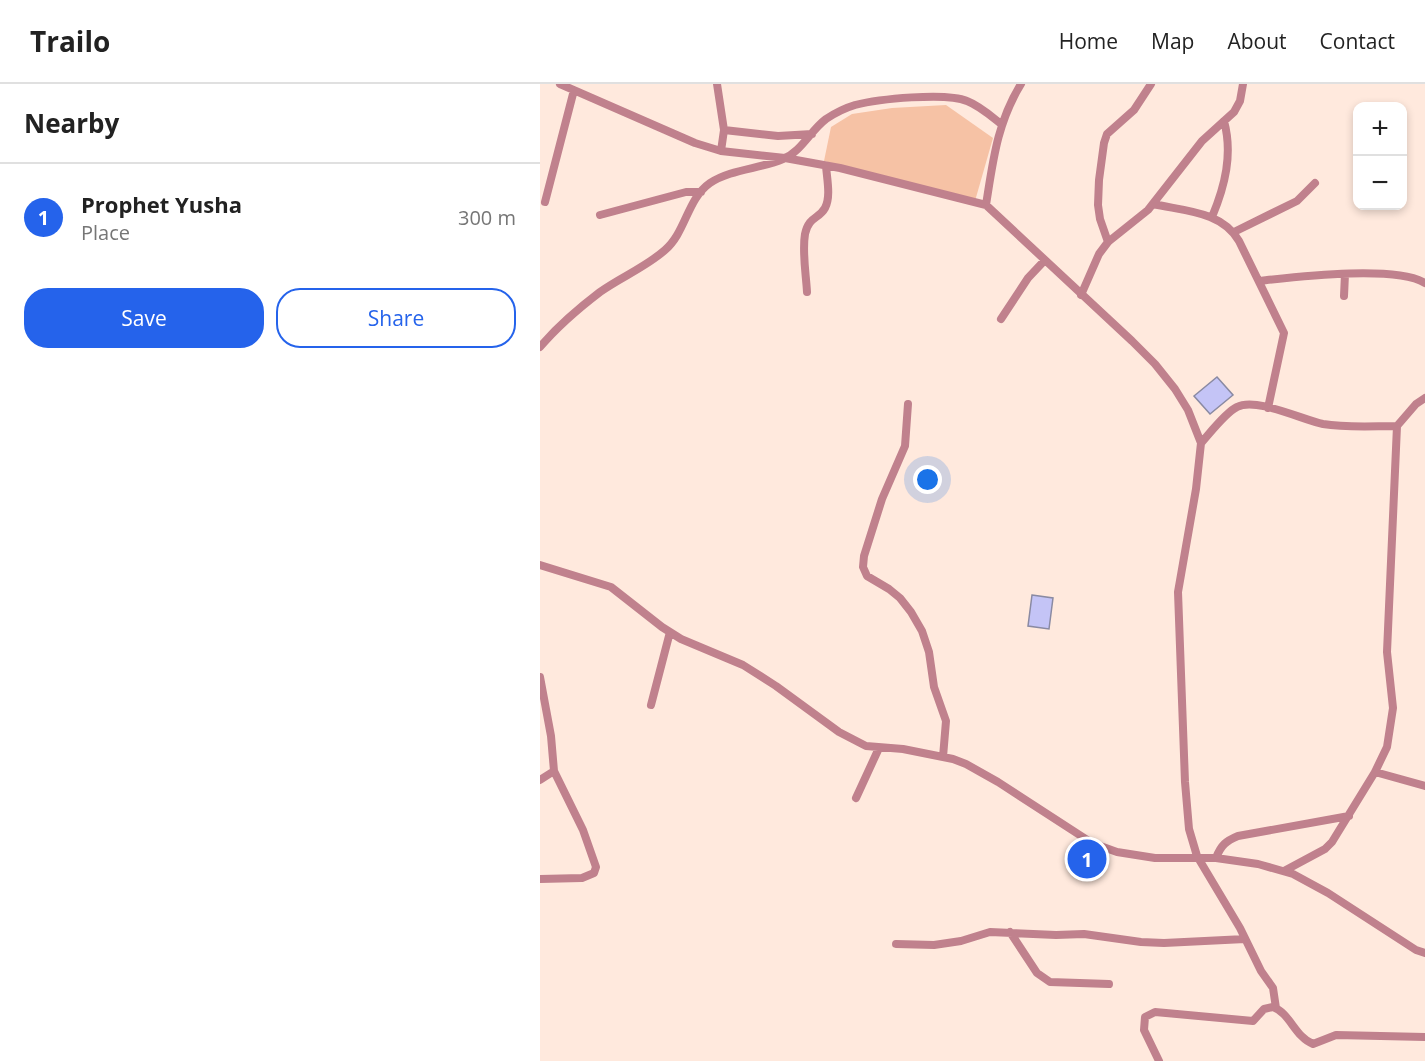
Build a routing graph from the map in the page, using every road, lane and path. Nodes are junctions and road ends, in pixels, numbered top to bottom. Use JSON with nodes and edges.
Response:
{"nodes":[{"id":1,"x":560,"y":84,"type":"edge"},
{"id":2,"x":717,"y":84,"type":"edge"},
{"id":3,"x":1021,"y":84,"type":"edge"},
{"id":4,"x":1151,"y":84,"type":"edge"},
{"id":5,"x":1243,"y":84,"type":"edge"},
{"id":6,"x":574,"y":90,"type":"junction"},
{"id":7,"x":1224,"y":121,"type":"junction"},
{"id":8,"x":1001,"y":124,"type":"junction"},
{"id":9,"x":724,"y":130,"type":"junction"},
{"id":10,"x":812,"y":134,"type":"junction"},
{"id":11,"x":721,"y":151,"type":"junction"},
{"id":12,"x":785,"y":158,"type":"junction"},
{"id":13,"x":826,"y":166,"type":"junction"},
{"id":14,"x":1315,"y":183,"type":"dead end"},
{"id":15,"x":701,"y":192,"type":"junction"},
{"id":16,"x":545,"y":202,"type":"dead end"},
{"id":17,"x":1153,"y":204,"type":"junction"},
{"id":18,"x":986,"y":205,"type":"junction"},
{"id":19,"x":600,"y":214,"type":"dead end"},
{"id":20,"x":1212,"y":217,"type":"junction"},
{"id":21,"x":1234,"y":232,"type":"junction"},
{"id":22,"x":1108,"y":242,"type":"junction"},
{"id":23,"x":1044,"y":260,"type":"junction"},
{"id":24,"x":1345,"y":274,"type":"junction"},
{"id":25,"x":1259,"y":281,"type":"junction"},
{"id":26,"x":1425,"y":283,"type":"edge"},
{"id":27,"x":807,"y":292,"type":"dead end"},
{"id":28,"x":1081,"y":295,"type":"junction"},
{"id":29,"x":1344,"y":297,"type":"dead end"},
{"id":30,"x":1001,"y":319,"type":"dead end"},
{"id":31,"x":540,"y":347,"type":"edge"},
{"id":32,"x":1425,"y":398,"type":"edge"},
{"id":33,"x":908,"y":404,"type":"dead end"},
{"id":34,"x":1268,"y":408,"type":"junction"},
{"id":35,"x":1397,"y":426,"type":"junction"},
{"id":36,"x":1201,"y":442,"type":"junction"},
{"id":37,"x":540,"y":565,"type":"edge"},
{"id":38,"x":670,"y":632,"type":"junction"},
{"id":39,"x":540,"y":677,"type":"edge"},
{"id":40,"x":651,"y":705,"type":"dead end"},
{"id":41,"x":879,"y":748,"type":"junction"},
{"id":42,"x":944,"y":757,"type":"junction"},
{"id":43,"x":554,"y":771,"type":"junction"},
{"id":44,"x":1375,"y":772,"type":"junction"},
{"id":45,"x":540,"y":780,"type":"edge"},
{"id":46,"x":1425,"y":786,"type":"edge"},
{"id":47,"x":856,"y":798,"type":"dead end"},
{"id":48,"x":1349,"y":816,"type":"junction"},
{"id":49,"x":1197,"y":856,"type":"junction"},
{"id":50,"x":1216,"y":858,"type":"junction"},
{"id":51,"x":1284,"y":871,"type":"junction"},
{"id":52,"x":540,"y":879,"type":"edge"},
{"id":53,"x":1010,"y":932,"type":"junction"},
{"id":54,"x":1245,"y":939,"type":"junction"},
{"id":55,"x":896,"y":944,"type":"dead end"},
{"id":56,"x":1425,"y":953,"type":"edge"},
{"id":57,"x":1109,"y":984,"type":"dead end"},
{"id":58,"x":1276,"y":1008,"type":"junction"},
{"id":59,"x":1425,"y":1037,"type":"edge"},
{"id":60,"x":1159,"y":1061,"type":"edge"}],
"edges":[{"from":1,"to":6,"type":"street"},
{"from":2,"to":9,"type":"street"},
{"from":3,"to":8,"type":"street"},
{"from":4,"to":22,"type":"street"},
{"from":5,"to":7,"type":"street"},
{"from":6,"to":11,"type":"street"},
{"from":6,"to":16,"type":"street"},
{"from":7,"to":17,"type":"street"},
{"from":7,"to":20,"type":"street"},
{"from":8,"to":10,"type":"street"},
{"from":8,"to":18,"type":"street"},
{"from":9,"to":10,"type":"street"},
{"from":9,"to":11,"type":"street"},
{"from":10,"to":12,"type":"street"},
{"from":11,"to":12,"type":"street"},
{"from":12,"to":13,"type":"street"},
{"from":12,"to":15,"type":"street"},
{"from":13,"to":18,"type":"street"},
{"from":13,"to":27,"type":"street"},
{"from":14,"to":21,"type":"street"},
{"from":15,"to":19,"type":"street"},
{"from":15,"to":31,"type":"street"},
{"from":17,"to":20,"type":"street"},
{"from":17,"to":22,"type":"street"},
{"from":18,"to":23,"type":"street"},
{"from":20,"to":21,"type":"street"},
{"from":21,"to":25,"type":"street"},
{"from":22,"to":28,"type":"street"},
{"from":23,"to":28,"type":"street"},
{"from":23,"to":30,"type":"street"},
{"from":24,"to":25,"type":"street"},
{"from":24,"to":26,"type":"street"},
{"from":24,"to":29,"type":"street"},
{"from":25,"to":34,"type":"street"},
{"from":28,"to":36,"type":"street"},
{"from":32,"to":35,"type":"street"},
{"from":33,"to":42,"type":"street"},
{"from":34,"to":35,"type":"street"},
{"from":34,"to":36,"type":"street"},
{"from":35,"to":44,"type":"street"},
{"from":36,"to":49,"type":"street"},
{"from":37,"to":38,"type":"street"},
{"from":38,"to":40,"type":"street"},
{"from":38,"to":41,"type":"street"},
{"from":39,"to":43,"type":"street"},
{"from":41,"to":42,"type":"street"},
{"from":41,"to":47,"type":"street"},
{"from":42,"to":49,"type":"street"},
{"from":43,"to":45,"type":"street"},
{"from":43,"to":52,"type":"street"},
{"from":44,"to":46,"type":"street"},
{"from":44,"to":48,"type":"street"},
{"from":48,"to":50,"type":"street"},
{"from":48,"to":51,"type":"street"},
{"from":49,"to":50,"type":"street"},
{"from":49,"to":54,"type":"street"},
{"from":50,"to":51,"type":"street"},
{"from":51,"to":56,"type":"street"},
{"from":53,"to":54,"type":"street"},
{"from":53,"to":55,"type":"street"},
{"from":53,"to":57,"type":"street"},
{"from":54,"to":58,"type":"street"},
{"from":58,"to":59,"type":"street"},
{"from":58,"to":60,"type":"street"}]}
